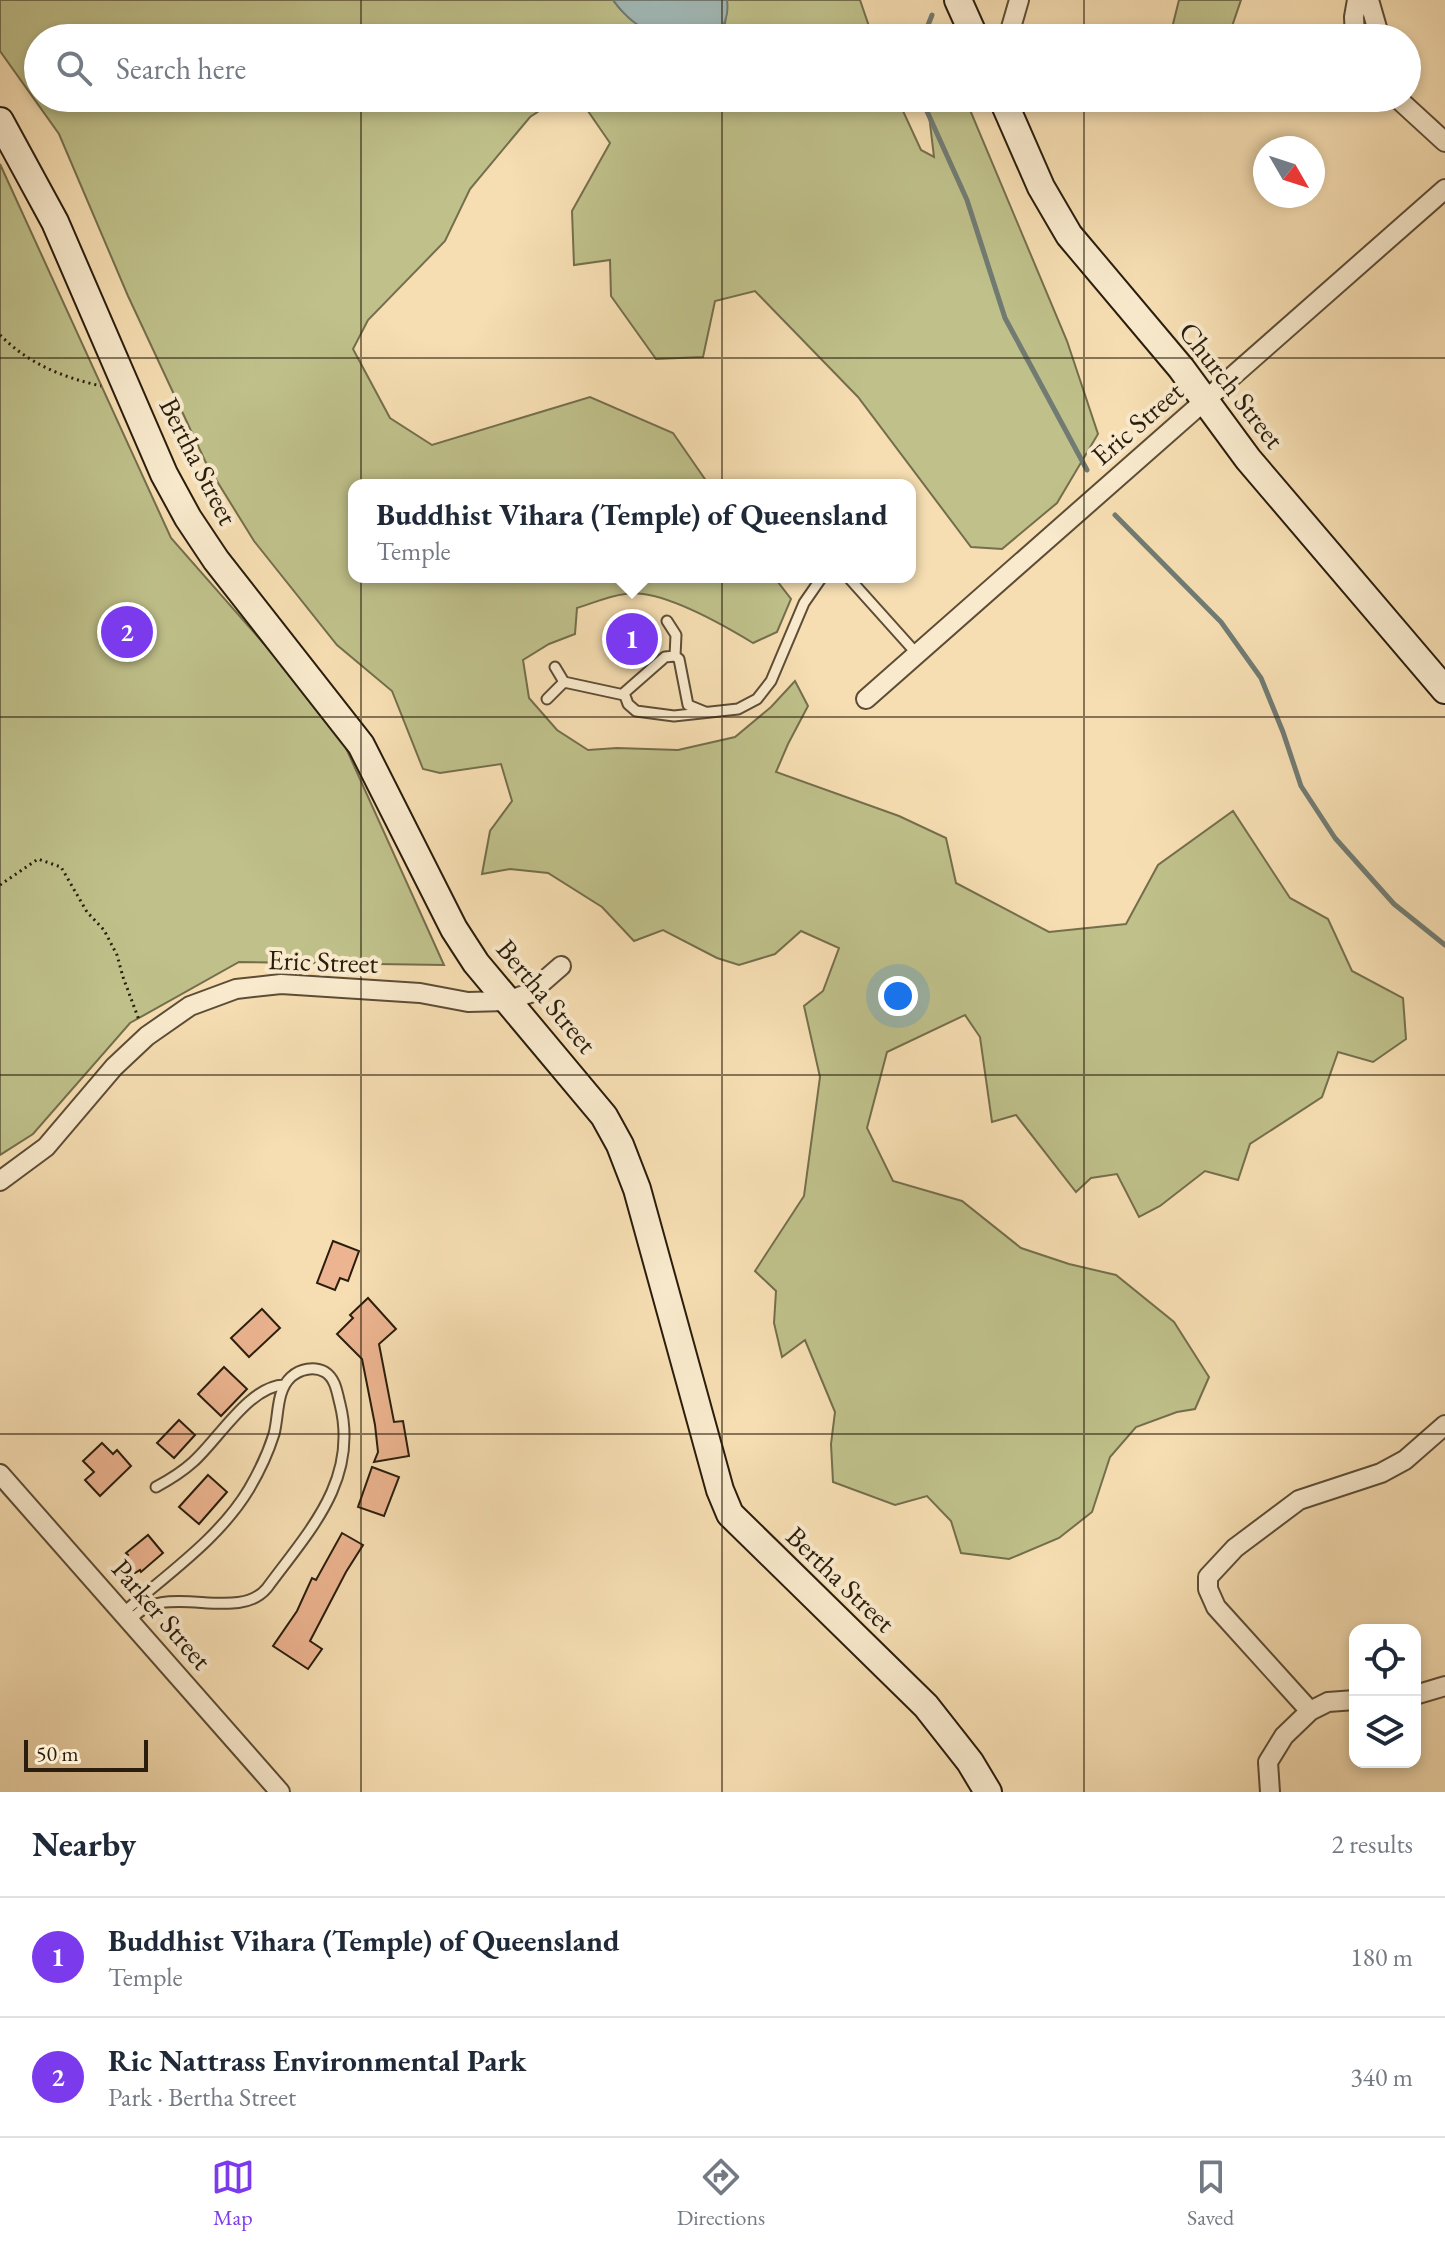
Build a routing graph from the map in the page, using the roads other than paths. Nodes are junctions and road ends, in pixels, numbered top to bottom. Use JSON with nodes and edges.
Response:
{"nodes":[{"id":1,"x":958,"y":0,"type":"edge"},
{"id":2,"x":1019,"y":0,"type":"edge"},
{"id":3,"x":1357,"y":0,"type":"edge"},
{"id":4,"x":1369,"y":0,"type":"edge"},
{"id":5,"x":969,"y":24,"type":"edge"},
{"id":6,"x":1012,"y":24,"type":"edge"},
{"id":7,"x":1354,"y":24,"type":"edge"},
{"id":8,"x":1376,"y":24,"type":"edge"},
{"id":9,"x":1008,"y":112,"type":"edge"},
{"id":10,"x":1412,"y":112,"type":"edge"},
{"id":11,"x":0,"y":121,"type":"edge"},
{"id":12,"x":1445,"y":142,"type":"edge"},
{"id":13,"x":1445,"y":189,"type":"edge"},
{"id":14,"x":1205,"y":400,"type":"junction"},
{"id":15,"x":817,"y":583,"type":"edge"},
{"id":16,"x":853,"y":583,"type":"edge"},
{"id":17,"x":667,"y":621,"type":"dead end"},
{"id":18,"x":917,"y":654,"type":"junction"},
{"id":19,"x":675,"y":656,"type":"junction"},
{"id":20,"x":555,"y":667,"type":"dead end"},
{"id":21,"x":564,"y":682,"type":"junction"},
{"id":22,"x":1445,"y":690,"type":"edge"},
{"id":23,"x":624,"y":695,"type":"junction"},
{"id":24,"x":547,"y":699,"type":"dead end"},
{"id":25,"x":866,"y":699,"type":"dead end"},
{"id":26,"x":705,"y":712,"type":"junction"},
{"id":27,"x":561,"y":966,"type":"dead end"},
{"id":28,"x":507,"y":1001,"type":"junction"},
{"id":29,"x":0,"y":1181,"type":"edge"},
{"id":30,"x":284,"y":1385,"type":"junction"},
{"id":31,"x":1445,"y":1425,"type":"edge"},
{"id":32,"x":0,"y":1474,"type":"edge"},
{"id":33,"x":156,"y":1487,"type":"dead end"},
{"id":34,"x":128,"y":1616,"type":"junction"},
{"id":35,"x":1445,"y":1686,"type":"edge"},
{"id":36,"x":1421,"y":1693,"type":"edge"},
{"id":37,"x":1349,"y":1700,"type":"edge"},
{"id":38,"x":1310,"y":1711,"type":"junction"},
{"id":39,"x":280,"y":1792,"type":"edge"},
{"id":40,"x":988,"y":1792,"type":"edge"},
{"id":41,"x":1270,"y":1792,"type":"edge"}],
"edges":[{"from":1,"to":5,"type":"street"},
{"from":2,"to":6,"type":"street"},
{"from":3,"to":7,"type":"street"},
{"from":4,"to":8,"type":"street"},
{"from":9,"to":14,"type":"street","name":"Church Street"},
{"from":10,"to":12,"type":"street"},
{"from":11,"to":28,"type":"street","name":"Bertha Street"},
{"from":13,"to":14,"type":"street","name":"Eric Street"},
{"from":14,"to":18,"type":"street","name":"Eric Street"},
{"from":14,"to":22,"type":"street","name":"Church Street"},
{"from":15,"to":26,"type":"lane"},
{"from":16,"to":18,"type":"lane"},
{"from":17,"to":19,"type":"lane"},
{"from":18,"to":25,"type":"street","name":"Eric Street"},
{"from":19,"to":23,"type":"lane"},
{"from":19,"to":26,"type":"lane"},
{"from":20,"to":21,"type":"lane"},
{"from":21,"to":23,"type":"lane"},
{"from":21,"to":24,"type":"lane"},
{"from":23,"to":26,"type":"lane"},
{"from":27,"to":28,"type":"street","name":"Eric Street"},
{"from":28,"to":29,"type":"street","name":"Eric Street"},
{"from":28,"to":40,"type":"street","name":"Bertha Street"},
{"from":30,"to":33,"type":"lane"},
{"from":30,"to":34,"type":"lane"},
{"from":30,"to":34,"type":"lane"},
{"from":31,"to":38,"type":"street"},
{"from":32,"to":34,"type":"street","name":"Parker Street"},
{"from":34,"to":39,"type":"street","name":"Parker Street"},
{"from":35,"to":36,"type":"street"},
{"from":37,"to":38,"type":"street"},
{"from":38,"to":41,"type":"street"}]}
